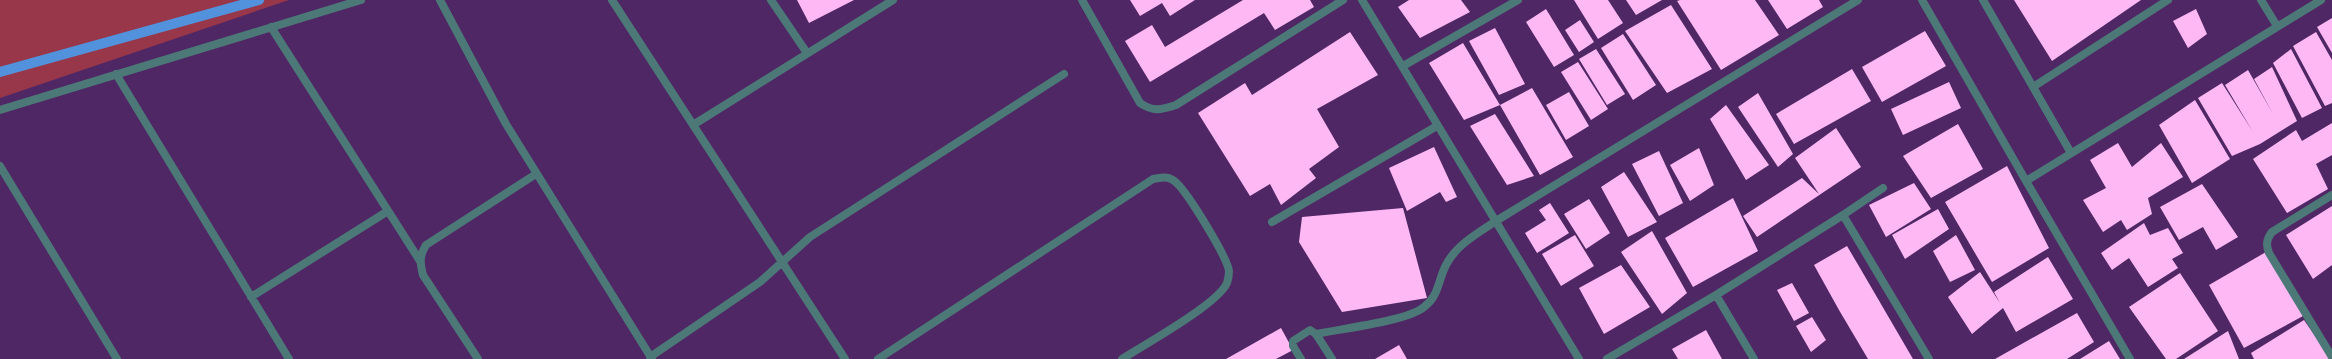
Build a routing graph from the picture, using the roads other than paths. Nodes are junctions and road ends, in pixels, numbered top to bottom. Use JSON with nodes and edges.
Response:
{"nodes":[{"id":1,"x":361,"y":0,"type":"edge"},
{"id":2,"x":440,"y":0,"type":"edge"},
{"id":3,"x":612,"y":0,"type":"edge"},
{"id":4,"x":771,"y":0,"type":"edge"},
{"id":5,"x":892,"y":0,"type":"edge"},
{"id":6,"x":1082,"y":0,"type":"edge"},
{"id":7,"x":1343,"y":0,"type":"edge"},
{"id":8,"x":1362,"y":0,"type":"edge"},
{"id":9,"x":1518,"y":0,"type":"edge"},
{"id":10,"x":1858,"y":0,"type":"edge"},
{"id":11,"x":1922,"y":0,"type":"edge"},
{"id":12,"x":1983,"y":0,"type":"edge"},
{"id":13,"x":2168,"y":0,"type":"edge"},
{"id":14,"x":2261,"y":0,"type":"edge"},
{"id":15,"x":2321,"y":0,"type":"edge"},
{"id":16,"x":2277,"y":26,"type":"junction"},
{"id":17,"x":272,"y":27,"type":"junction"},
{"id":18,"x":808,"y":54,"type":"junction"},
{"id":19,"x":1403,"y":66,"type":"junction"},
{"id":20,"x":116,"y":74,"type":"junction"},
{"id":21,"x":1064,"y":74,"type":"dead end"},
{"id":22,"x":2033,"y":86,"type":"junction"},
{"id":23,"x":0,"y":110,"type":"edge"},
{"id":24,"x":693,"y":125,"type":"junction"},
{"id":25,"x":1437,"y":126,"type":"junction"},
{"id":26,"x":2072,"y":153,"type":"junction"},
{"id":27,"x":0,"y":166,"type":"edge"},
{"id":28,"x":536,"y":174,"type":"junction"},
{"id":29,"x":2026,"y":181,"type":"junction"},
{"id":30,"x":1884,"y":188,"type":"dead end"},
{"id":31,"x":2332,"y":195,"type":"edge"},
{"id":32,"x":388,"y":211,"type":"junction"},
{"id":33,"x":1843,"y":215,"type":"junction"},
{"id":34,"x":1272,"y":222,"type":"dead end"},
{"id":35,"x":1496,"y":222,"type":"junction"},
{"id":36,"x":782,"y":260,"type":"junction"},
{"id":37,"x":420,"y":261,"type":"junction"},
{"id":38,"x":1716,"y":295,"type":"junction"},
{"id":39,"x":251,"y":297,"type":"junction"},
{"id":40,"x":1316,"y":334,"type":"junction"},
{"id":41,"x":2332,"y":357,"type":"edge"},
{"id":42,"x":651,"y":358,"type":"edge"},
{"id":43,"x":117,"y":359,"type":"edge"},
{"id":44,"x":290,"y":359,"type":"edge"},
{"id":45,"x":478,"y":359,"type":"edge"},
{"id":46,"x":845,"y":359,"type":"edge"},
{"id":47,"x":878,"y":359,"type":"edge"},
{"id":48,"x":1122,"y":359,"type":"edge"},
{"id":49,"x":1301,"y":359,"type":"edge"},
{"id":50,"x":1332,"y":359,"type":"edge"},
{"id":51,"x":1579,"y":359,"type":"edge"},
{"id":52,"x":1607,"y":359,"type":"edge"},
{"id":53,"x":1754,"y":359,"type":"edge"},
{"id":54,"x":1929,"y":359,"type":"edge"},
{"id":55,"x":2130,"y":359,"type":"edge"}],
"edges":[{"from":1,"to":17,"type":"street"},
{"from":2,"to":28,"type":"street"},
{"from":3,"to":24,"type":"street"},
{"from":4,"to":18,"type":"street"},
{"from":5,"to":18,"type":"street"},
{"from":6,"to":7,"type":"street"},
{"from":8,"to":19,"type":"street"},
{"from":9,"to":19,"type":"street"},
{"from":10,"to":35,"type":"street"},
{"from":11,"to":29,"type":"street"},
{"from":12,"to":22,"type":"street"},
{"from":13,"to":22,"type":"street"},
{"from":14,"to":16,"type":"street"},
{"from":15,"to":16,"type":"street"},
{"from":16,"to":26,"type":"street"},
{"from":17,"to":20,"type":"street"},
{"from":17,"to":32,"type":"street"},
{"from":18,"to":24,"type":"street"},
{"from":19,"to":25,"type":"street"},
{"from":20,"to":23,"type":"street"},
{"from":20,"to":39,"type":"street"},
{"from":21,"to":36,"type":"street"},
{"from":22,"to":26,"type":"street"},
{"from":24,"to":36,"type":"street"},
{"from":25,"to":34,"type":"street"},
{"from":25,"to":35,"type":"street"},
{"from":26,"to":29,"type":"street"},
{"from":27,"to":43,"type":"street"},
{"from":28,"to":37,"type":"street"},
{"from":28,"to":42,"type":"street"},
{"from":29,"to":55,"type":"street"},
{"from":30,"to":33,"type":"street"},
{"from":31,"to":41,"type":"street"},
{"from":32,"to":37,"type":"street"},
{"from":32,"to":39,"type":"street"},
{"from":33,"to":38,"type":"street"},
{"from":33,"to":54,"type":"street"},
{"from":35,"to":40,"type":"street"},
{"from":35,"to":51,"type":"street"},
{"from":36,"to":42,"type":"street"},
{"from":36,"to":46,"type":"street"},
{"from":37,"to":45,"type":"street"},
{"from":38,"to":52,"type":"street"},
{"from":38,"to":53,"type":"street"},
{"from":39,"to":44,"type":"street"},
{"from":40,"to":49,"type":"street"},
{"from":40,"to":50,"type":"street"},
{"from":47,"to":48,"type":"street"}]}
